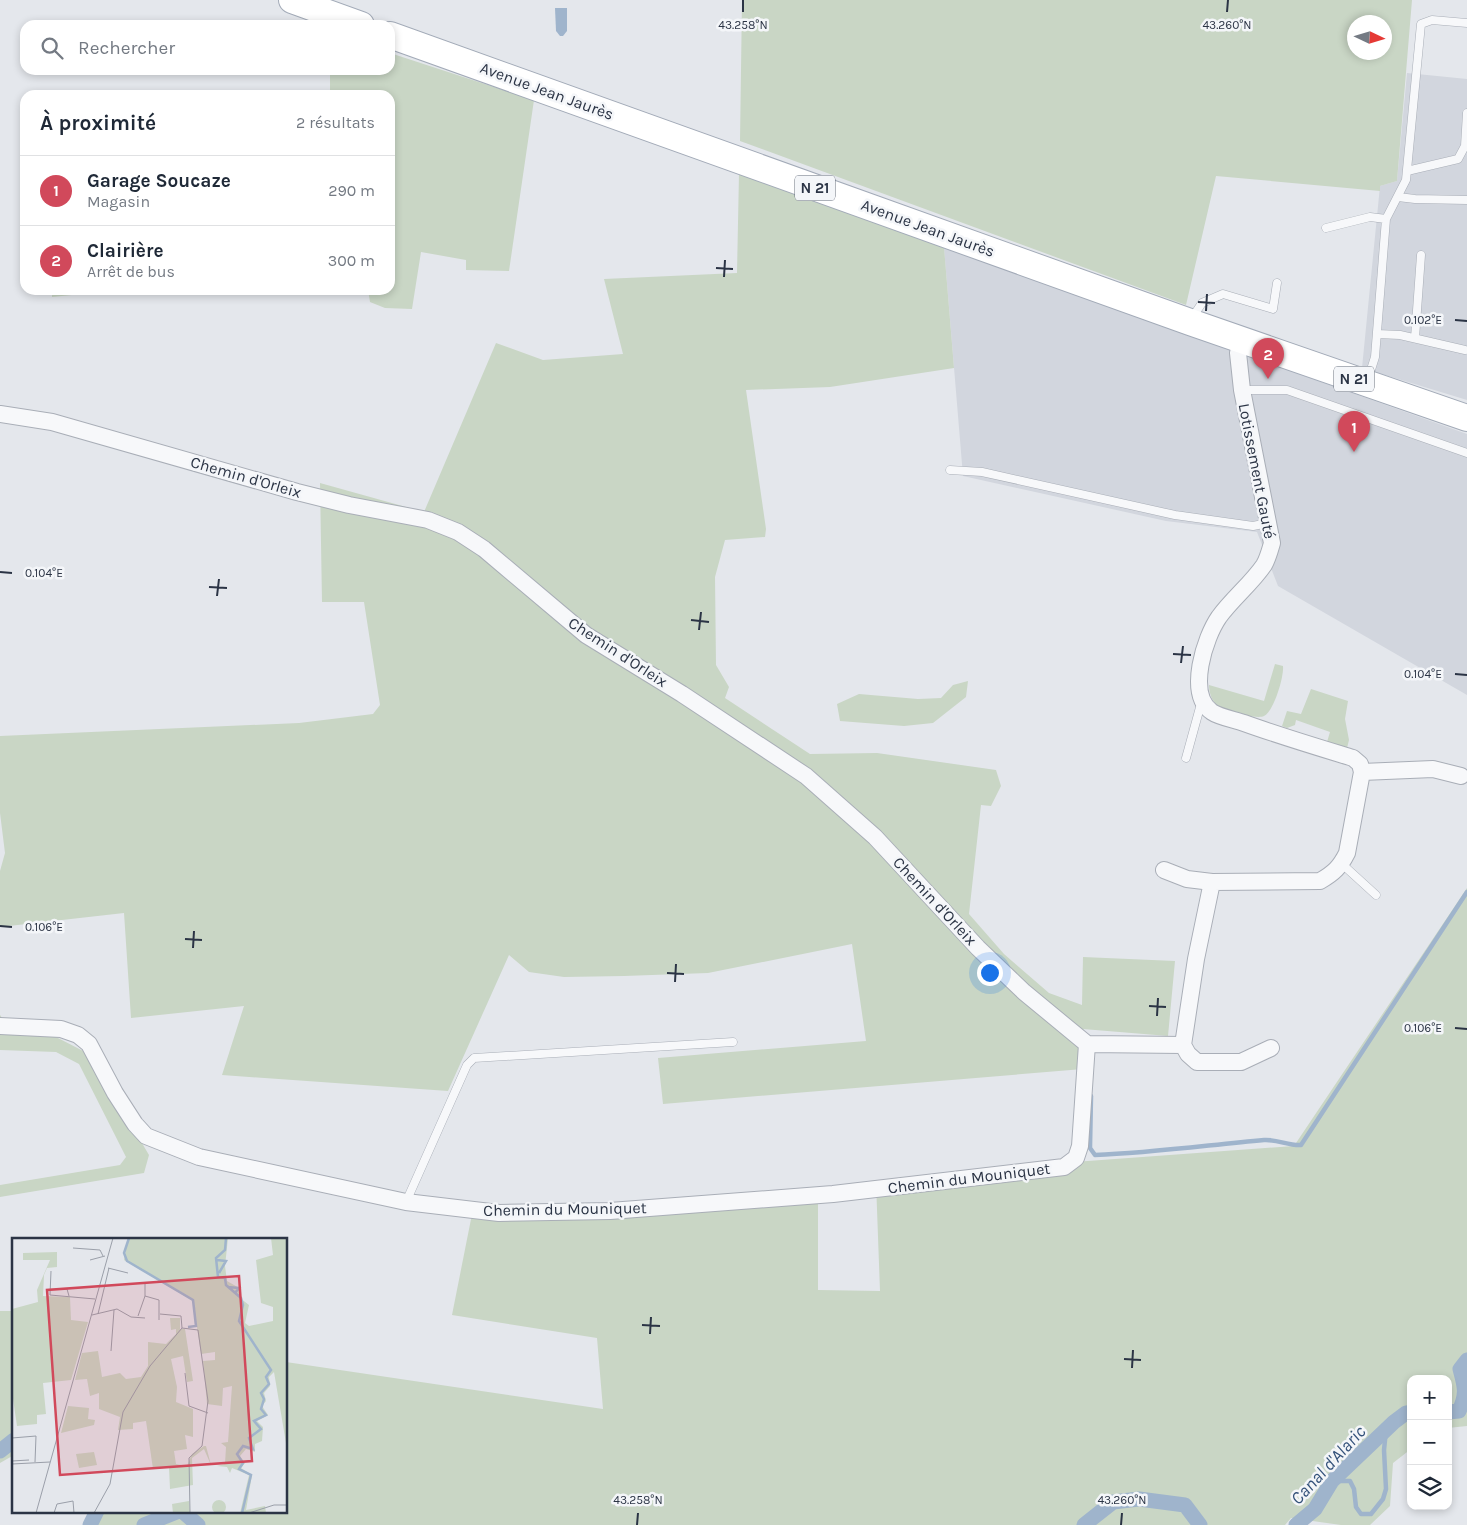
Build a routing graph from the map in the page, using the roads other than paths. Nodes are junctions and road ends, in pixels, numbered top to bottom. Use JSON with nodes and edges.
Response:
{"nodes":[{"id":1,"x":292,"y":0,"type":"edge"},
{"id":2,"x":348,"y":20,"type":"edge"},
{"id":3,"x":1467,"y":23,"type":"edge"},
{"id":4,"x":395,"y":37,"type":"edge"},
{"id":5,"x":1467,"y":114,"type":"edge"},
{"id":6,"x":1407,"y":171,"type":"junction"},
{"id":7,"x":1398,"y":197,"type":"junction"},
{"id":8,"x":1467,"y":200,"type":"edge"},
{"id":9,"x":1386,"y":219,"type":"junction"},
{"id":10,"x":1326,"y":228,"type":"dead end"},
{"id":11,"x":1421,"y":256,"type":"dead end"},
{"id":12,"x":1277,"y":282,"type":"dead end"},
{"id":13,"x":1190,"y":322,"type":"junction"},
{"id":14,"x":1377,"y":334,"type":"junction"},
{"id":15,"x":1415,"y":338,"type":"junction"},
{"id":16,"x":1241,"y":340,"type":"junction"},
{"id":17,"x":1465,"y":350,"type":"dead end"},
{"id":18,"x":1367,"y":384,"type":"junction"},
{"id":19,"x":1242,"y":390,"type":"junction"},
{"id":20,"x":0,"y":414,"type":"edge"},
{"id":21,"x":1467,"y":418,"type":"edge"},
{"id":22,"x":1467,"y":453,"type":"edge"},
{"id":23,"x":950,"y":470,"type":"dead end"},
{"id":24,"x":1268,"y":523,"type":"junction"},
{"id":25,"x":1202,"y":698,"type":"junction"},
{"id":26,"x":1186,"y":758,"type":"dead end"},
{"id":27,"x":1362,"y":772,"type":"junction"},
{"id":28,"x":1461,"y":776,"type":"dead end"},
{"id":29,"x":1342,"y":864,"type":"junction"},
{"id":30,"x":1164,"y":870,"type":"dead end"},
{"id":31,"x":1212,"y":882,"type":"junction"},
{"id":32,"x":1376,"y":895,"type":"dead end"},
{"id":33,"x":0,"y":1026,"type":"edge"},
{"id":34,"x":733,"y":1042,"type":"dead end"},
{"id":35,"x":1087,"y":1044,"type":"junction"},
{"id":36,"x":1183,"y":1045,"type":"junction"},
{"id":37,"x":1271,"y":1048,"type":"dead end"},
{"id":38,"x":406,"y":1202,"type":"junction"}],
"edges":[{"from":1,"to":2,"type":"main road"},
{"from":3,"to":6,"type":"lane"},
{"from":4,"to":13,"type":"main road","name":"Avenue Jean Jaurès","number":"N 21"},
{"from":5,"to":6,"type":"lane"},
{"from":6,"to":7,"type":"lane"},
{"from":7,"to":8,"type":"lane"},
{"from":7,"to":9,"type":"lane"},
{"from":9,"to":10,"type":"lane"},
{"from":9,"to":14,"type":"lane"},
{"from":11,"to":15,"type":"lane"},
{"from":12,"to":13,"type":"lane"},
{"from":13,"to":16,"type":"main road","name":"Avenue Jean Jaurès","number":"N 21"},
{"from":14,"to":15,"type":"lane"},
{"from":14,"to":18,"type":"lane"},
{"from":15,"to":17,"type":"lane"},
{"from":16,"to":18,"type":"main road","name":"Avenue Jean Jaurès","number":"N 21"},
{"from":16,"to":19,"type":"street","name":"Lotissement Gauté"},
{"from":18,"to":21,"type":"main road","name":"Avenue Jean Jaurès","number":"N 21"},
{"from":19,"to":22,"type":"lane"},
{"from":19,"to":24,"type":"street","name":"Lotissement Gauté"},
{"from":20,"to":35,"type":"street","name":"Chemin d'Orleix"},
{"from":23,"to":24,"type":"lane"},
{"from":24,"to":25,"type":"street","name":"Lotissement Gauté"},
{"from":25,"to":26,"type":"lane","name":"Lotissement Gauté"},
{"from":25,"to":27,"type":"street"},
{"from":27,"to":28,"type":"street"},
{"from":27,"to":29,"type":"street"},
{"from":29,"to":31,"type":"street"},
{"from":29,"to":32,"type":"lane"},
{"from":30,"to":31,"type":"street"},
{"from":31,"to":36,"type":"street"},
{"from":33,"to":38,"type":"street","name":"Chemin du Mouniquet"},
{"from":34,"to":38,"type":"lane"},
{"from":35,"to":36,"type":"street"},
{"from":35,"to":38,"type":"street","name":"Chemin du Mouniquet"},
{"from":36,"to":37,"type":"street"}]}
